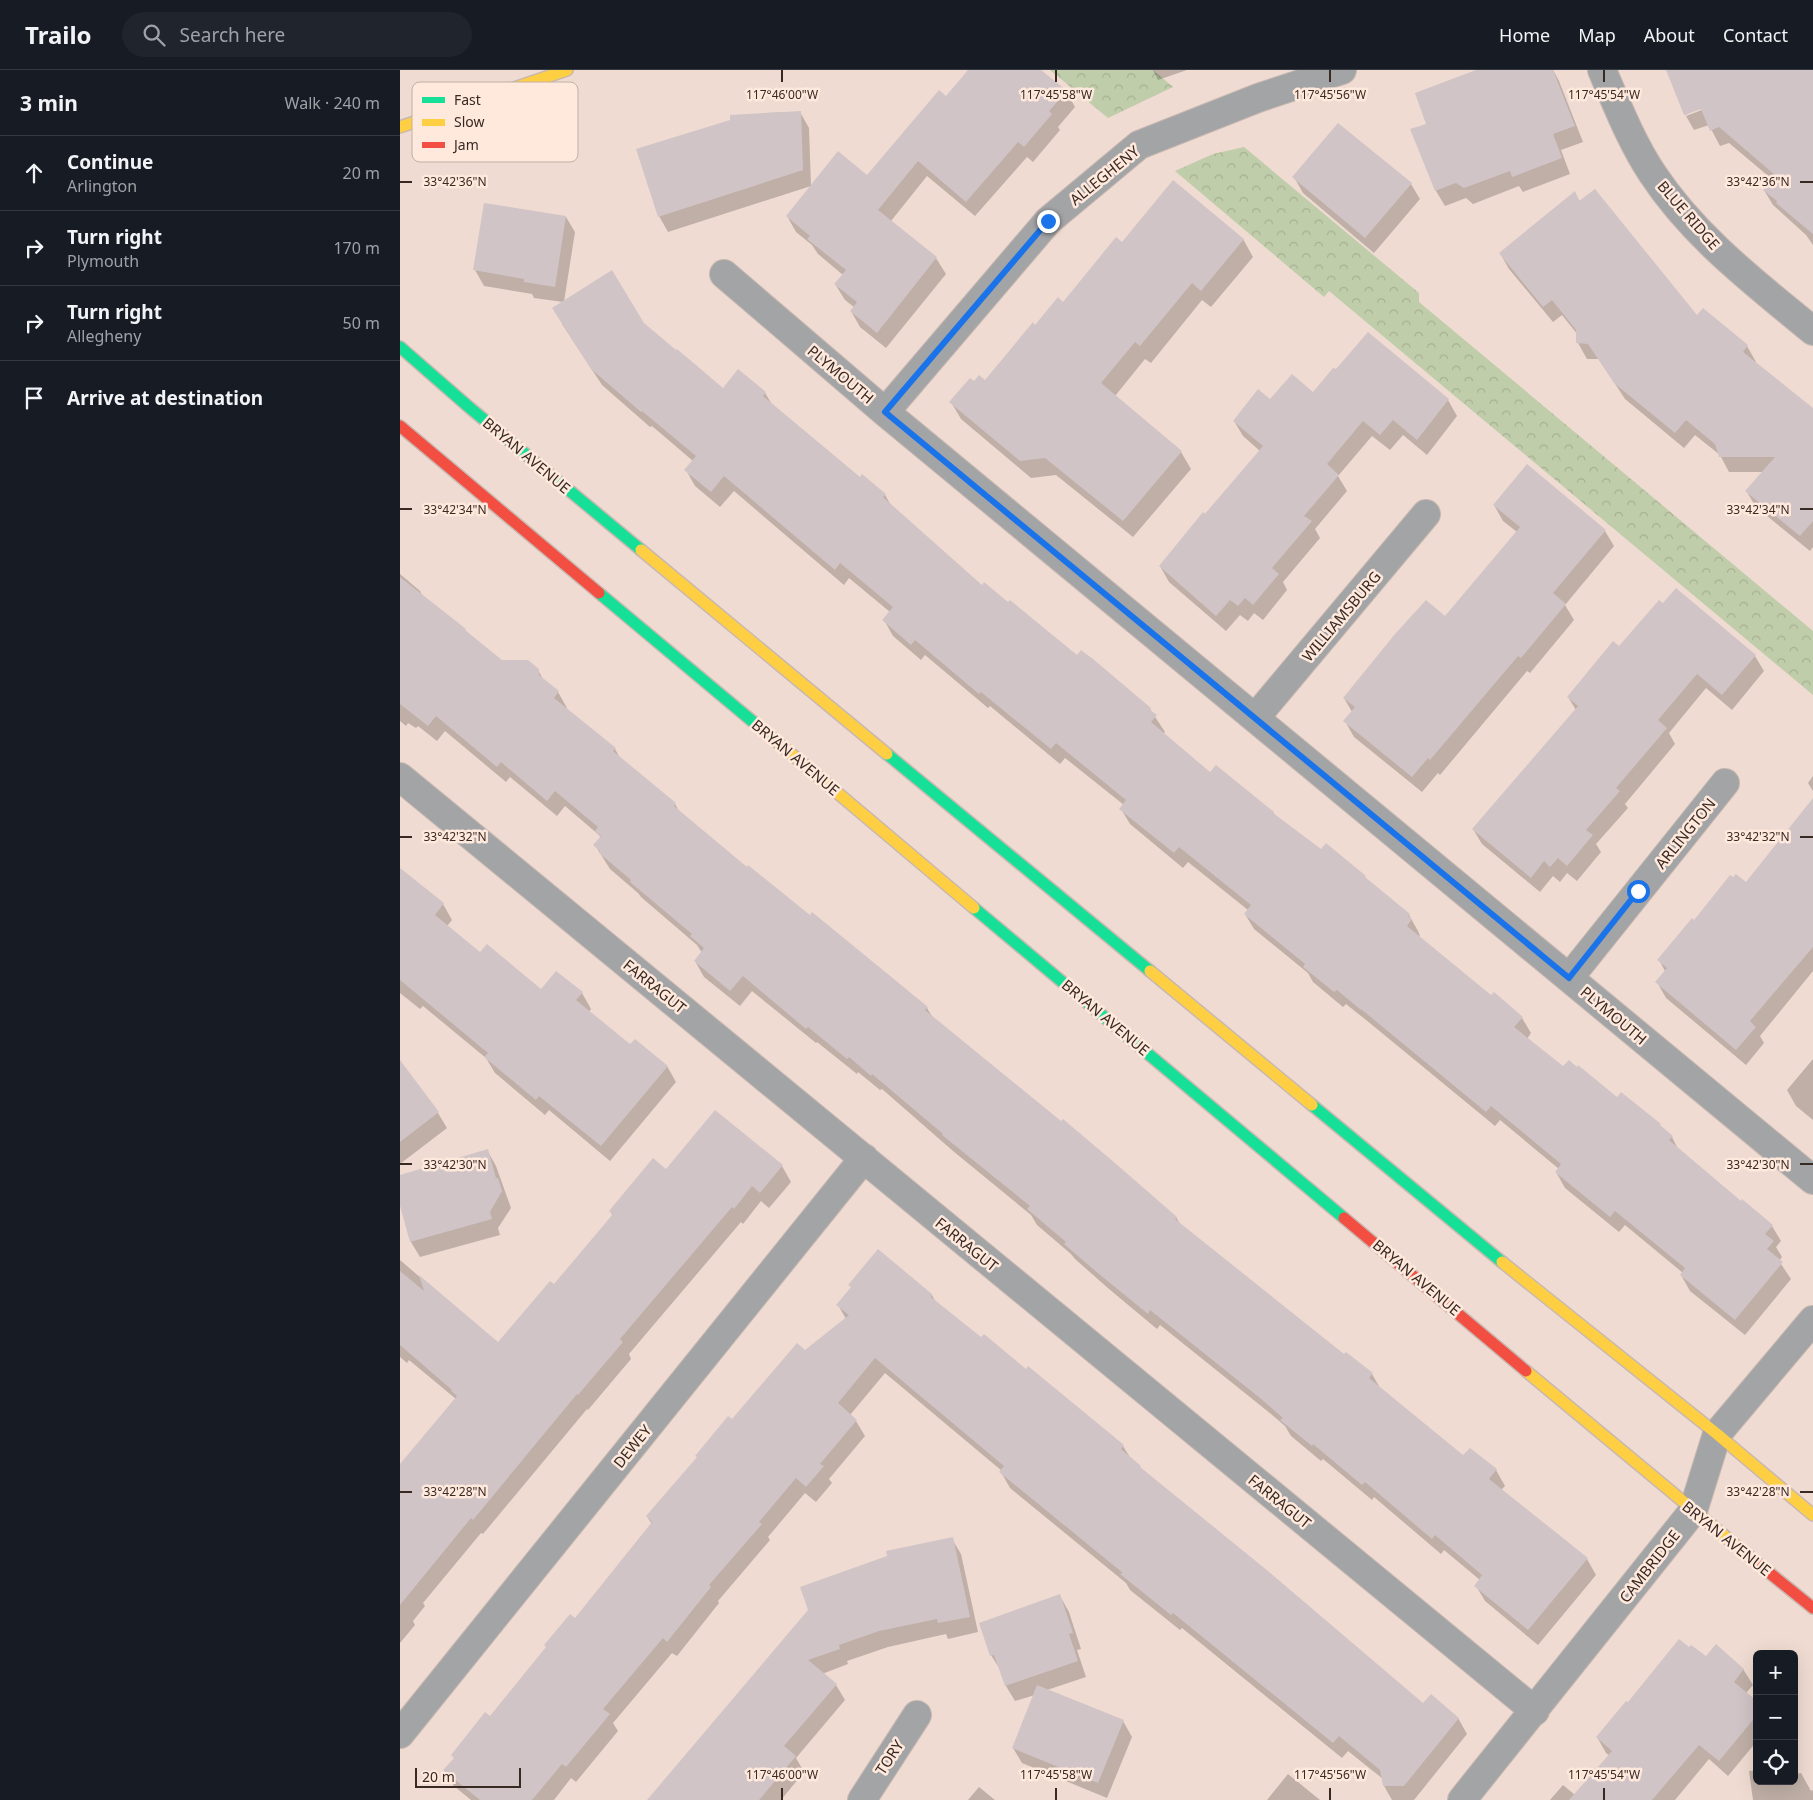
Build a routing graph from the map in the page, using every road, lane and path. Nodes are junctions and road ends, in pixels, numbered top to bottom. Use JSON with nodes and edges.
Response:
{"nodes":[{"id":1,"x":567,"y":70,"type":"edge"},
{"id":2,"x":1342,"y":70,"type":"edge"},
{"id":3,"x":1602,"y":70,"type":"edge"},
{"id":4,"x":532,"y":82,"type":"edge"},
{"id":5,"x":412,"y":124,"type":"edge"},
{"id":6,"x":400,"y":128,"type":"edge"},
{"id":7,"x":724,"y":274,"type":"dead end"},
{"id":8,"x":1813,"y":331,"type":"edge"},
{"id":9,"x":400,"y":347,"type":"edge"},
{"id":10,"x":885,"y":412,"type":"junction"},
{"id":11,"x":400,"y":426,"type":"edge"},
{"id":12,"x":1426,"y":514,"type":"dead end"},
{"id":13,"x":1255,"y":718,"type":"junction"},
{"id":14,"x":400,"y":777,"type":"edge"},
{"id":15,"x":1725,"y":783,"type":"dead end"},
{"id":16,"x":1569,"y":978,"type":"junction"},
{"id":17,"x":864,"y":1158,"type":"junction"},
{"id":18,"x":1813,"y":1180,"type":"edge"},
{"id":19,"x":1813,"y":1320,"type":"edge"},
{"id":20,"x":1717,"y":1434,"type":"junction"},
{"id":21,"x":1693,"y":1511,"type":"junction"},
{"id":22,"x":1813,"y":1515,"type":"edge"},
{"id":23,"x":1813,"y":1608,"type":"edge"},
{"id":24,"x":1535,"y":1711,"type":"junction"},
{"id":25,"x":917,"y":1715,"type":"dead end"},
{"id":26,"x":400,"y":1734,"type":"edge"},
{"id":27,"x":862,"y":1800,"type":"edge"},
{"id":28,"x":1462,"y":1800,"type":"edge"}],
"edges":[{"from":1,"to":4,"type":"main road"},
{"from":2,"to":10,"type":"street","name":"ALLEGHENY"},
{"from":3,"to":8,"type":"street","name":"BLUE RIDGE"},
{"from":5,"to":6,"type":"main road"},
{"from":7,"to":10,"type":"street","name":"PLYMOUTH"},
{"from":9,"to":20,"type":"main road","name":"BRYAN AVENUE"},
{"from":10,"to":13,"type":"street","name":"PLYMOUTH"},
{"from":11,"to":21,"type":"main road","name":"BRYAN AVENUE"},
{"from":12,"to":13,"type":"street","name":"WILLIAMSBURG"},
{"from":13,"to":16,"type":"street","name":"PLYMOUTH"},
{"from":14,"to":17,"type":"street","name":"FARRAGUT"},
{"from":15,"to":16,"type":"street","name":"ARLINGTON"},
{"from":16,"to":18,"type":"street","name":"PLYMOUTH"},
{"from":17,"to":24,"type":"street","name":"FARRAGUT"},
{"from":17,"to":26,"type":"street","name":"DEWEY"},
{"from":19,"to":20,"type":"street","name":"CAMBRIDGE"},
{"from":20,"to":21,"type":"street","name":"CAMBRIDGE"},
{"from":20,"to":22,"type":"main road","name":"BRYAN AVENUE"},
{"from":21,"to":23,"type":"main road","name":"BRYAN AVENUE"},
{"from":21,"to":24,"type":"street","name":"CAMBRIDGE"},
{"from":24,"to":28,"type":"street","name":"CAMBRIDGE"},
{"from":25,"to":27,"type":"street","name":"TORY"}]}
